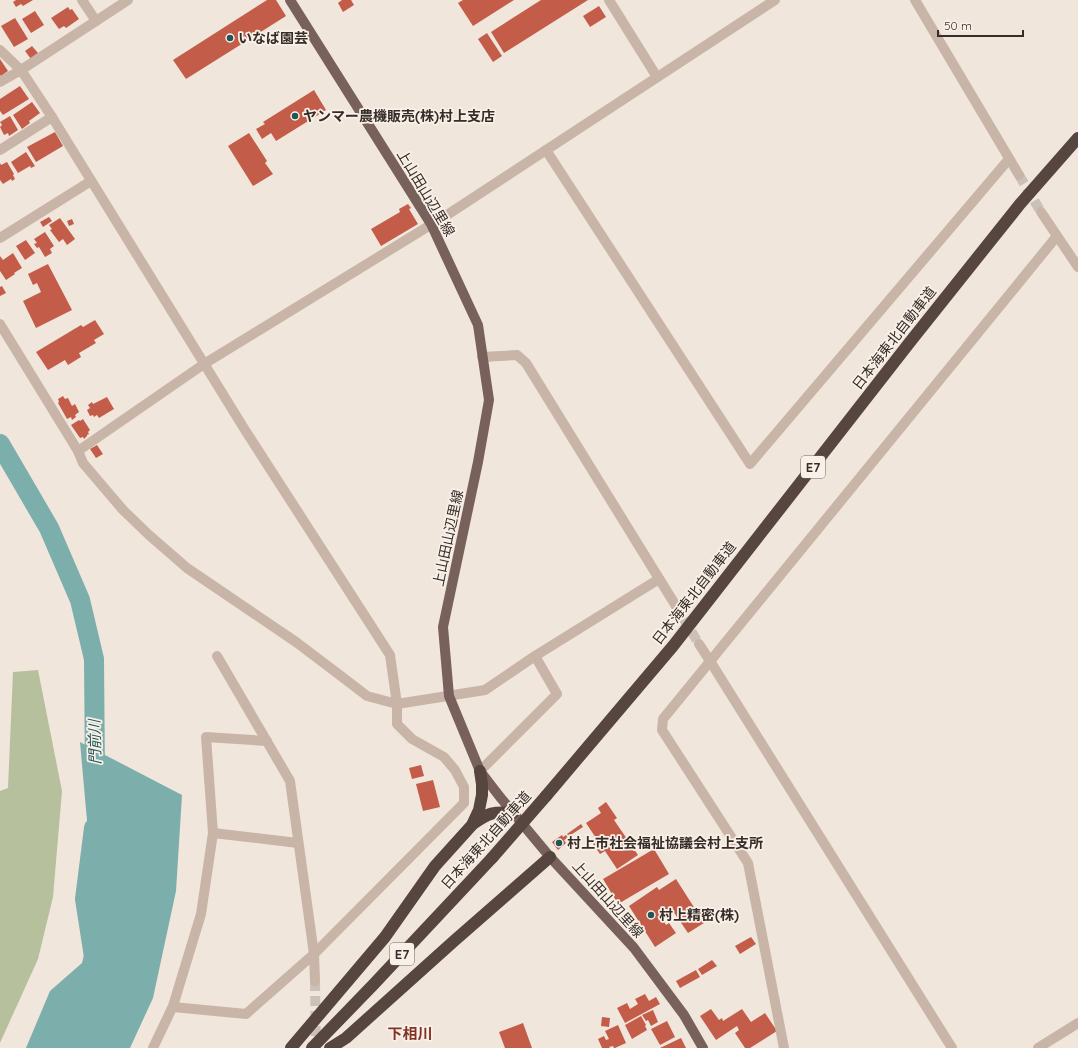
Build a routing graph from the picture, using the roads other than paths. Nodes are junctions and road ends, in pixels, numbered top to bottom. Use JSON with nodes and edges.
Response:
{"nodes":[{"id":1,"x":82,"y":0,"type":"edge"},
{"id":2,"x":128,"y":0,"type":"edge"},
{"id":3,"x":290,"y":0,"type":"edge"},
{"id":4,"x":609,"y":0,"type":"edge"},
{"id":5,"x":775,"y":0,"type":"edge"},
{"id":6,"x":915,"y":0,"type":"edge"},
{"id":7,"x":96,"y":21,"type":"junction"},
{"id":8,"x":0,"y":50,"type":"edge"},
{"id":9,"x":21,"y":70,"type":"junction"},
{"id":10,"x":657,"y":77,"type":"junction"},
{"id":11,"x":0,"y":82,"type":"edge"},
{"id":12,"x":52,"y":117,"type":"junction"},
{"id":13,"x":1078,"y":138,"type":"edge"},
{"id":14,"x":0,"y":150,"type":"edge"},
{"id":15,"x":546,"y":150,"type":"junction"},
{"id":16,"x":1009,"y":159,"type":"junction"},
{"id":17,"x":1019,"y":175,"type":"tunnel mouth"},
{"id":18,"x":91,"y":181,"type":"junction"},
{"id":19,"x":1041,"y":212,"type":"tunnel mouth"},
{"id":20,"x":431,"y":224,"type":"junction"},
{"id":21,"x":1057,"y":236,"type":"junction"},
{"id":22,"x":0,"y":238,"type":"edge"},
{"id":23,"x":1078,"y":267,"type":"edge"},
{"id":24,"x":0,"y":324,"type":"edge"},
{"id":25,"x":482,"y":357,"type":"junction"},
{"id":26,"x":204,"y":364,"type":"junction"},
{"id":27,"x":78,"y":451,"type":"junction"},
{"id":28,"x":659,"y":579,"type":"junction"},
{"id":29,"x":676,"y":606,"type":"tunnel mouth"},
{"id":30,"x":698,"y":644,"type":"tunnel mouth"},
{"id":31,"x":218,"y":656,"type":"dead end"},
{"id":32,"x":535,"y":656,"type":"junction"},
{"id":33,"x":710,"y":661,"type":"junction"},
{"id":34,"x":449,"y":696,"type":"junction"},
{"id":35,"x":397,"y":704,"type":"junction"},
{"id":36,"x":267,"y":741,"type":"junction"},
{"id":37,"x":480,"y":771,"type":"junction"},
{"id":38,"x":513,"y":813,"type":"junction"},
{"id":39,"x":472,"y":824,"type":"junction"},
{"id":40,"x":214,"y":833,"type":"junction"},
{"id":41,"x":298,"y":843,"type":"junction"},
{"id":42,"x":550,"y":857,"type":"junction"},
{"id":43,"x":314,"y":954,"type":"junction"},
{"id":44,"x":315,"y":981,"type":"tunnel mouth"},
{"id":45,"x":173,"y":1006,"type":"junction"},
{"id":46,"x":1078,"y":1023,"type":"edge"},
{"id":47,"x":153,"y":1048,"type":"edge"},
{"id":48,"x":291,"y":1048,"type":"edge"},
{"id":49,"x":312,"y":1048,"type":"edge"},
{"id":50,"x":330,"y":1048,"type":"edge"},
{"id":51,"x":703,"y":1048,"type":"edge"},
{"id":52,"x":784,"y":1048,"type":"edge"},
{"id":53,"x":952,"y":1048,"type":"edge"},
{"id":54,"x":1038,"y":1048,"type":"edge"}],
"edges":[{"from":1,"to":7,"type":"street"},
{"from":2,"to":7,"type":"street"},
{"from":3,"to":20,"type":"main road","name":"上山田山辺里線"},
{"from":4,"to":10,"type":"street"},
{"from":5,"to":10,"type":"street"},
{"from":6,"to":16,"type":"street"},
{"from":7,"to":9,"type":"street"},
{"from":8,"to":9,"type":"street"},
{"from":9,"to":11,"type":"street"},
{"from":9,"to":12,"type":"street"},
{"from":10,"to":15,"type":"street"},
{"from":12,"to":14,"type":"street"},
{"from":12,"to":18,"type":"street"},
{"from":13,"to":49,"type":"highway","name":"日本海東北自動車道","number":"E7","bridge":true},
{"from":15,"to":16,"type":"street"},
{"from":15,"to":20,"type":"street"},
{"from":16,"to":17,"type":"street"},
{"from":18,"to":22,"type":"street"},
{"from":18,"to":26,"type":"street"},
{"from":19,"to":21,"type":"street"},
{"from":20,"to":25,"type":"main road","name":"上山田山辺里線"},
{"from":20,"to":26,"type":"street"},
{"from":21,"to":23,"type":"street"},
{"from":21,"to":33,"type":"street"},
{"from":24,"to":27,"type":"street"},
{"from":25,"to":28,"type":"street"},
{"from":25,"to":34,"type":"main road","name":"上山田山辺里線"},
{"from":26,"to":27,"type":"street"},
{"from":26,"to":35,"type":"street"},
{"from":27,"to":35,"type":"street"},
{"from":28,"to":29,"type":"street"},
{"from":28,"to":32,"type":"street"},
{"from":30,"to":33,"type":"street"},
{"from":31,"to":36,"type":"street"},
{"from":32,"to":34,"type":"street"},
{"from":32,"to":37,"type":"street"},
{"from":33,"to":52,"type":"street"},
{"from":33,"to":53,"type":"street"},
{"from":34,"to":35,"type":"street"},
{"from":34,"to":37,"type":"main road","name":"上山田山辺里線"},
{"from":35,"to":43,"type":"street"},
{"from":36,"to":40,"type":"street"},
{"from":36,"to":41,"type":"street"},
{"from":37,"to":38,"type":"main road","name":"上山田山辺里線"},
{"from":37,"to":39,"type":"highway"},
{"from":38,"to":39,"type":"highway"},
{"from":38,"to":42,"type":"main road","name":"上山田山辺里線"},
{"from":39,"to":48,"type":"highway"},
{"from":40,"to":41,"type":"street"},
{"from":40,"to":45,"type":"street"},
{"from":41,"to":43,"type":"street"},
{"from":42,"to":50,"type":"highway"},
{"from":42,"to":51,"type":"main road","name":"上山田山辺里線"},
{"from":43,"to":44,"type":"street"},
{"from":43,"to":45,"type":"street"},
{"from":45,"to":47,"type":"street"},
{"from":46,"to":54,"type":"street"}]}
